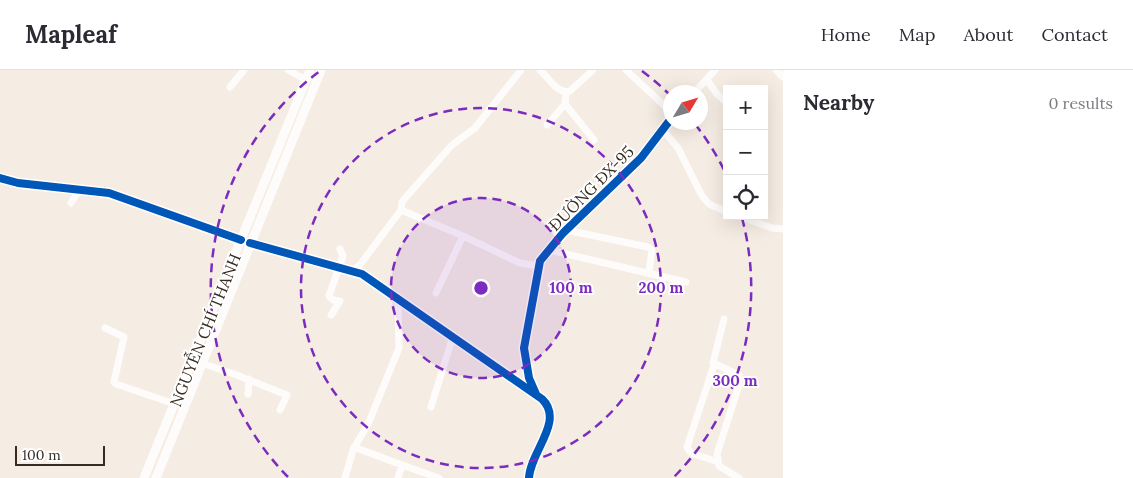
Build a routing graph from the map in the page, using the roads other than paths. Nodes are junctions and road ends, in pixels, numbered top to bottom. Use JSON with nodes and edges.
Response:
{"nodes":[{"id":1,"x":244,"y":70,"type":"edge"},
{"id":2,"x":288,"y":70,"type":"edge"},
{"id":3,"x":310,"y":70,"type":"edge"},
{"id":4,"x":321,"y":70,"type":"edge"},
{"id":5,"x":521,"y":70,"type":"edge"},
{"id":6,"x":540,"y":70,"type":"edge"},
{"id":7,"x":593,"y":70,"type":"edge"},
{"id":8,"x":626,"y":70,"type":"edge"},
{"id":9,"x":715,"y":70,"type":"edge"},
{"id":10,"x":777,"y":70,"type":"edge"},
{"id":11,"x":783,"y":77,"type":"edge"},
{"id":12,"x":306,"y":80,"type":"junction"},
{"id":13,"x":707,"y":80,"type":"junction"},
{"id":14,"x":702,"y":85,"type":"edge"},
{"id":15,"x":230,"y":87,"type":"dead end"},
{"id":16,"x":566,"y":93,"type":"junction"},
{"id":17,"x":723,"y":99,"type":"edge"},
{"id":18,"x":565,"y":104,"type":"junction"},
{"id":19,"x":663,"y":104,"type":"edge"},
{"id":20,"x":547,"y":124,"type":"dead end"},
{"id":21,"x":663,"y":130,"type":"joint"},
{"id":22,"x":594,"y":140,"type":"dead end"},
{"id":23,"x":0,"y":178,"type":"edge"},
{"id":24,"x":79,"y":190,"type":"junction"},
{"id":25,"x":71,"y":203,"type":"dead end"},
{"id":26,"x":401,"y":210,"type":"junction"},
{"id":27,"x":723,"y":210,"type":"edge"},
{"id":28,"x":749,"y":220,"type":"edge"},
{"id":29,"x":783,"y":229,"type":"edge"},
{"id":30,"x":566,"y":230,"type":"junction"},
{"id":31,"x":463,"y":236,"type":"junction"},
{"id":32,"x":245,"y":242,"type":"junction"},
{"id":33,"x":340,"y":249,"type":"dead end"},
{"id":34,"x":549,"y":250,"type":"junction"},
{"id":35,"x":538,"y":266,"type":"junction"},
{"id":36,"x":338,"y":267,"type":"junction"},
{"id":37,"x":353,"y":270,"type":"junction"},
{"id":38,"x":649,"y":272,"type":"junction"},
{"id":39,"x":686,"y":282,"type":"dead end"},
{"id":40,"x":436,"y":293,"type":"dead end"},
{"id":41,"x":394,"y":296,"type":"junction"},
{"id":42,"x":331,"y":315,"type":"dead end"},
{"id":43,"x":724,"y":319,"type":"dead end"},
{"id":44,"x":105,"y":328,"type":"dead end"},
{"id":45,"x":452,"y":336,"type":"junction"},
{"id":46,"x":197,"y":362,"type":"junction"},
{"id":47,"x":714,"y":365,"type":"junction"},
{"id":48,"x":249,"y":379,"type":"junction"},
{"id":49,"x":248,"y":394,"type":"dead end"},
{"id":50,"x":536,"y":394,"type":"junction"},
{"id":51,"x":175,"y":404,"type":"junction"},
{"id":52,"x":431,"y":407,"type":"dead end"},
{"id":53,"x":280,"y":410,"type":"dead end"},
{"id":54,"x":354,"y":447,"type":"junction"},
{"id":55,"x":153,"y":459,"type":"junction"},
{"id":56,"x":718,"y":462,"type":"junction"},
{"id":57,"x":162,"y":463,"type":"junction"},
{"id":58,"x":402,"y":466,"type":"junction"},
{"id":59,"x":144,"y":478,"type":"edge"},
{"id":60,"x":156,"y":478,"type":"edge"},
{"id":61,"x":345,"y":478,"type":"edge"},
{"id":62,"x":398,"y":478,"type":"edge"},
{"id":63,"x":439,"y":478,"type":"edge"},
{"id":64,"x":529,"y":478,"type":"edge"},
{"id":65,"x":739,"y":478,"type":"edge"}],
"edges":[{"from":1,"to":15,"type":"street"},
{"from":2,"to":12,"type":"street"},
{"from":3,"to":12,"type":"main road","name":"NGUYỄN CHÍ THANH"},
{"from":4,"to":32,"type":"main road","name":"NGUYỄN CHÍ THANH"},
{"from":5,"to":26,"type":"street"},
{"from":6,"to":16,"type":"street"},
{"from":7,"to":16,"type":"street"},
{"from":8,"to":19,"type":"street"},
{"from":9,"to":13,"type":"street"},
{"from":10,"to":11,"type":"street"},
{"from":12,"to":32,"type":"main road","name":"NGUYỄN CHÍ THANH"},
{"from":13,"to":14,"type":"street"},
{"from":13,"to":17,"type":"street"},
{"from":16,"to":18,"type":"street"},
{"from":18,"to":20,"type":"street"},
{"from":18,"to":22,"type":"street"},
{"from":21,"to":27,"type":"street"},
{"from":21,"to":30,"type":"street","name":"ĐƯỜNG ĐX-95"},
{"from":23,"to":24,"type":"street","name":"ĐƯỜNG ĐX-95"},
{"from":24,"to":25,"type":"street"},
{"from":24,"to":32,"type":"street","name":"ĐƯỜNG ĐX-95"},
{"from":26,"to":31,"type":"street"},
{"from":26,"to":37,"type":"street"},
{"from":28,"to":29,"type":"street"},
{"from":30,"to":34,"type":"street","name":"ĐƯỜNG ĐX-95"},
{"from":30,"to":38,"type":"street"},
{"from":31,"to":35,"type":"street"},
{"from":31,"to":40,"type":"street"},
{"from":32,"to":36,"type":"street","name":"ĐƯỜNG ĐX-95"},
{"from":32,"to":46,"type":"main road","name":"NGUYỄN CHÍ THANH"},
{"from":33,"to":36,"type":"street"},
{"from":34,"to":35,"type":"street","name":"ĐƯỜNG ĐX-95"},
{"from":34,"to":38,"type":"street"},
{"from":35,"to":50,"type":"street","name":"ĐƯỜNG ĐX-95"},
{"from":36,"to":37,"type":"street","name":"ĐƯỜNG ĐX-95"},
{"from":36,"to":42,"type":"street"},
{"from":37,"to":41,"type":"street","name":"ĐƯỜNG ĐX-95"},
{"from":38,"to":39,"type":"street"},
{"from":41,"to":45,"type":"street","name":"ĐƯỜNG ĐX-95"},
{"from":41,"to":54,"type":"street"},
{"from":43,"to":47,"type":"street"},
{"from":44,"to":51,"type":"street"},
{"from":45,"to":50,"type":"street","name":"ĐƯỜNG ĐX-95"},
{"from":45,"to":52,"type":"street"},
{"from":46,"to":48,"type":"street"},
{"from":46,"to":51,"type":"main road","name":"NGUYỄN CHÍ THANH"},
{"from":46,"to":57,"type":"main road","name":"NGUYỄN CHÍ THANH"},
{"from":47,"to":56,"type":"street"},
{"from":47,"to":56,"type":"street"},
{"from":48,"to":49,"type":"street"},
{"from":48,"to":53,"type":"street"},
{"from":50,"to":64,"type":"street","name":"ĐƯỜNG ĐX-95"},
{"from":51,"to":55,"type":"main road","name":"NGUYỄN CHÍ THANH"},
{"from":54,"to":58,"type":"street"},
{"from":54,"to":61,"type":"street"},
{"from":55,"to":57,"type":"main road"},
{"from":55,"to":59,"type":"main road","name":"NGUYỄN CHÍ THANH"},
{"from":56,"to":65,"type":"street"},
{"from":57,"to":60,"type":"main road","name":"NGUYỄN CHÍ THANH"},
{"from":58,"to":62,"type":"street"},
{"from":58,"to":63,"type":"street"}]}
